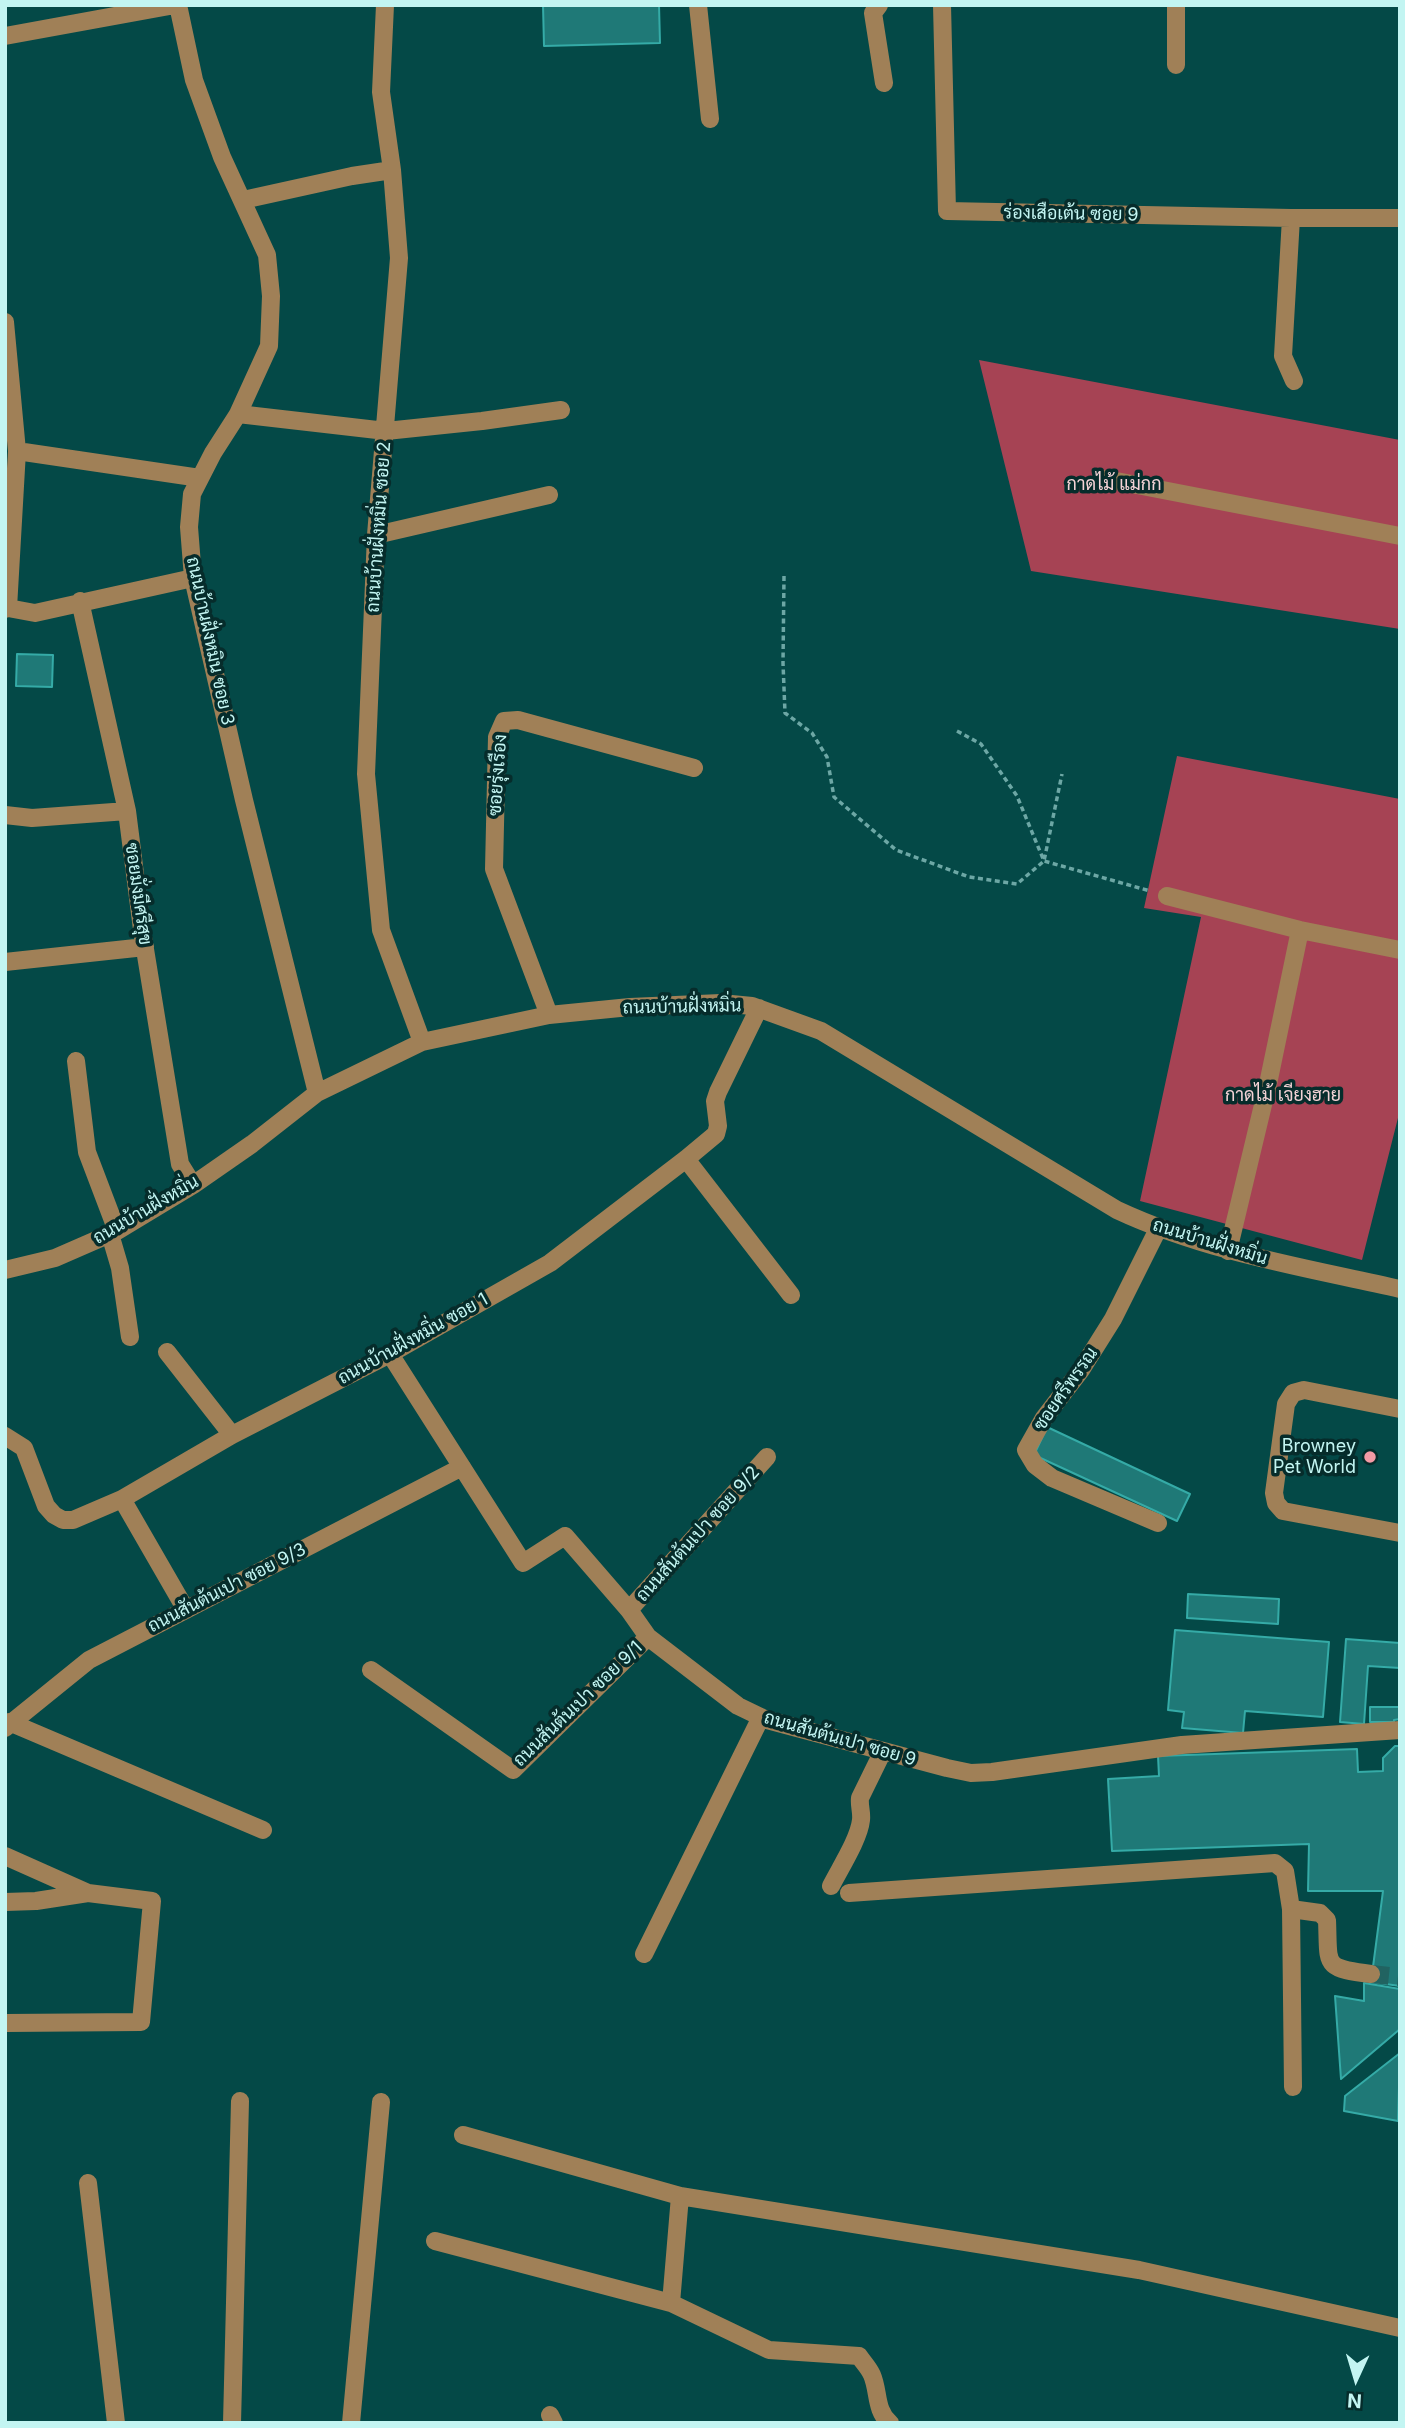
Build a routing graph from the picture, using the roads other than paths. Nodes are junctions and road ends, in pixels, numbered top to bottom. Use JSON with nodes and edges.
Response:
{"nodes":[{"id":1,"x":177,"y":5,"type":"edge"},
{"id":2,"x":385,"y":5,"type":"edge"},
{"id":3,"x":698,"y":5,"type":"edge"},
{"id":4,"x":879,"y":5,"type":"edge"},
{"id":5,"x":942,"y":5,"type":"edge"},
{"id":6,"x":1176,"y":5,"type":"edge"},
{"id":7,"x":5,"y":36,"type":"edge"},
{"id":8,"x":1176,"y":65,"type":"dead end"},
{"id":9,"x":884,"y":83,"type":"dead end"},
{"id":10,"x":710,"y":119,"type":"dead end"},
{"id":11,"x":392,"y":170,"type":"junction"},
{"id":12,"x":243,"y":200,"type":"junction"},
{"id":13,"x":1291,"y":218,"type":"junction"},
{"id":14,"x":1400,"y":218,"type":"edge"},
{"id":15,"x":5,"y":322,"type":"edge"},
{"id":16,"x":1294,"y":381,"type":"dead end"},
{"id":17,"x":561,"y":410,"type":"dead end"},
{"id":18,"x":238,"y":414,"type":"junction"},
{"id":19,"x":386,"y":432,"type":"junction"},
{"id":20,"x":17,"y":451,"type":"junction"},
{"id":21,"x":201,"y":478,"type":"junction"},
{"id":22,"x":1107,"y":479,"type":"dead end"},
{"id":23,"x":549,"y":495,"type":"dead end"},
{"id":24,"x":376,"y":535,"type":"junction"},
{"id":25,"x":1400,"y":536,"type":"edge"},
{"id":26,"x":193,"y":578,"type":"junction"},
{"id":27,"x":80,"y":601,"type":"junction"},
{"id":28,"x":7,"y":608,"type":"edge"},
{"id":29,"x":694,"y":768,"type":"dead end"},
{"id":30,"x":127,"y":811,"type":"junction"},
{"id":31,"x":5,"y":815,"type":"edge"},
{"id":32,"x":1167,"y":896,"type":"road end"},
{"id":33,"x":1300,"y":930,"type":"junction"},
{"id":34,"x":145,"y":947,"type":"junction"},
{"id":35,"x":1400,"y":950,"type":"edge"},
{"id":36,"x":5,"y":962,"type":"edge"},
{"id":37,"x":759,"y":1008,"type":"junction"},
{"id":38,"x":549,"y":1015,"type":"junction"},
{"id":39,"x":422,"y":1042,"type":"junction"},
{"id":40,"x":76,"y":1061,"type":"dead end"},
{"id":41,"x":317,"y":1093,"type":"junction"},
{"id":42,"x":686,"y":1159,"type":"junction"},
{"id":43,"x":193,"y":1185,"type":"junction"},
{"id":44,"x":1158,"y":1229,"type":"junction"},
{"id":45,"x":114,"y":1232,"type":"junction"},
{"id":46,"x":1228,"y":1251,"type":"junction"},
{"id":47,"x":5,"y":1270,"type":"edge"},
{"id":48,"x":1400,"y":1289,"type":"edge"},
{"id":49,"x":792,"y":1295,"type":"dead end"},
{"id":50,"x":130,"y":1337,"type":"dead end"},
{"id":51,"x":167,"y":1352,"type":"dead end"},
{"id":52,"x":390,"y":1354,"type":"junction"},
{"id":53,"x":1400,"y":1409,"type":"edge"},
{"id":54,"x":232,"y":1435,"type":"junction"},
{"id":55,"x":5,"y":1436,"type":"edge"},
{"id":56,"x":767,"y":1457,"type":"dead end"},
{"id":57,"x":462,"y":1467,"type":"junction"},
{"id":58,"x":122,"y":1499,"type":"junction"},
{"id":59,"x":1158,"y":1523,"type":"dead end"},
{"id":60,"x":1400,"y":1533,"type":"edge"},
{"id":61,"x":186,"y":1610,"type":"junction"},
{"id":62,"x":629,"y":1610,"type":"junction"},
{"id":63,"x":648,"y":1637,"type":"junction"},
{"id":64,"x":371,"y":1670,"type":"dead end"},
{"id":65,"x":761,"y":1717,"type":"junction"},
{"id":66,"x":7,"y":1725,"type":"edge"},
{"id":67,"x":1400,"y":1730,"type":"edge"},
{"id":68,"x":883,"y":1751,"type":"junction"},
{"id":69,"x":263,"y":1830,"type":"dead end"},
{"id":70,"x":5,"y":1856,"type":"edge"},
{"id":71,"x":831,"y":1886,"type":"dead end"},
{"id":72,"x":88,"y":1893,"type":"junction"},
{"id":73,"x":849,"y":1893,"type":"dead end"},
{"id":74,"x":5,"y":1902,"type":"edge"},
{"id":75,"x":1291,"y":1909,"type":"junction"},
{"id":76,"x":644,"y":1954,"type":"dead end"},
{"id":77,"x":1371,"y":1974,"type":"tunnel mouth"},
{"id":78,"x":5,"y":2023,"type":"edge"},
{"id":79,"x":1293,"y":2087,"type":"dead end"},
{"id":80,"x":240,"y":2101,"type":"dead end"},
{"id":81,"x":381,"y":2102,"type":"dead end"},
{"id":82,"x":463,"y":2135,"type":"dead end"},
{"id":83,"x":88,"y":2183,"type":"dead end"},
{"id":84,"x":680,"y":2196,"type":"junction"},
{"id":85,"x":435,"y":2241,"type":"dead end"},
{"id":86,"x":671,"y":2303,"type":"junction"},
{"id":87,"x":1400,"y":2328,"type":"edge"},
{"id":88,"x":116,"y":2423,"type":"edge"},
{"id":89,"x":232,"y":2423,"type":"edge"},
{"id":90,"x":351,"y":2423,"type":"edge"},
{"id":91,"x":890,"y":2423,"type":"edge"}],
"edges":[{"from":1,"to":7,"type":"street"},
{"from":1,"to":12,"type":"street","name":"ถนนบ้านฝั่งหมิน ซอย 3"},
{"from":2,"to":11,"type":"street","name":"ถนนบ้านฝั่งหมิ่น ซอย 2"},
{"from":3,"to":10,"type":"street"},
{"from":4,"to":9,"type":"street"},
{"from":5,"to":13,"type":"street","name":"ร่องเสือเต้น ซอย 9"},
{"from":6,"to":8,"type":"street"},
{"from":11,"to":12,"type":"street"},
{"from":11,"to":19,"type":"street","name":"ถนนบ้านฝั่งหมิ่น ซอย 2"},
{"from":12,"to":18,"type":"street","name":"ถนนบ้านฝั่งหมิน ซอย 3"},
{"from":13,"to":14,"type":"street","name":"ร่องเสือเต้น ซอย 9"},
{"from":13,"to":16,"type":"street"},
{"from":15,"to":20,"type":"street"},
{"from":17,"to":19,"type":"street"},
{"from":18,"to":19,"type":"street"},
{"from":18,"to":21,"type":"street","name":"ถนนบ้านฝั่งหมิน ซอย 3"},
{"from":19,"to":24,"type":"street","name":"ถนนบ้านฝั่งหมิ่น ซอย 2"},
{"from":20,"to":21,"type":"street"},
{"from":20,"to":28,"type":"street"},
{"from":21,"to":26,"type":"street","name":"ถนนบ้านฝั่งหมิน ซอย 3"},
{"from":22,"to":25,"type":"street"},
{"from":23,"to":24,"type":"street"},
{"from":24,"to":39,"type":"street","name":"ถนนบ้านฝั่งหมิ่น ซอย 2"},
{"from":26,"to":27,"type":"street"},
{"from":26,"to":41,"type":"street","name":"ถนนบ้านฝั่งหมิน ซอย 3"},
{"from":27,"to":28,"type":"street"},
{"from":27,"to":30,"type":"street","name":"ซอยมั่งมีศรีสุข"},
{"from":29,"to":38,"type":"street","name":"ซอยรุ่งเรือง"},
{"from":30,"to":31,"type":"street"},
{"from":30,"to":34,"type":"street","name":"ซอยมั่งมีศรีสุข"},
{"from":32,"to":33,"type":"street"},
{"from":33,"to":35,"type":"street"},
{"from":33,"to":46,"type":"street"},
{"from":34,"to":36,"type":"street"},
{"from":34,"to":43,"type":"street","name":"ซอยมั่งมีศรีสุข"},
{"from":37,"to":38,"type":"street","name":"ถนนบ้านฝั่งหมิ่น"},
{"from":37,"to":42,"type":"street","name":"ถนนบ้านฝั่งหมิ่น ซอย 1"},
{"from":37,"to":44,"type":"street","name":"ถนนบ้านฝั่งหมิ่น"},
{"from":38,"to":39,"type":"street","name":"ถนนบ้านฝั่งหมิ่น"},
{"from":39,"to":41,"type":"street","name":"ถนนบ้านฝั่งหมิ่น"},
{"from":40,"to":45,"type":"street"},
{"from":41,"to":43,"type":"street","name":"ถนนบ้านฝั่งหมิ่น"},
{"from":42,"to":49,"type":"street"},
{"from":42,"to":52,"type":"street","name":"ถนนบ้านฝั่งหมิ่น ซอย 1"},
{"from":43,"to":45,"type":"street","name":"ถนนบ้านฝั่งหมิ่น"},
{"from":44,"to":46,"type":"street","name":"ถนนบ้านฝั่งหมิ่น"},
{"from":44,"to":59,"type":"street","name":"ซอยศรีพรรณ"},
{"from":45,"to":47,"type":"street","name":"ถนนบ้านฝั่งหมิ่น"},
{"from":45,"to":50,"type":"street"},
{"from":46,"to":48,"type":"street","name":"ถนนบ้านฝั่งหมิ่น"},
{"from":51,"to":54,"type":"street"},
{"from":52,"to":54,"type":"street","name":"ถนนบ้านฝั่งหมิ่น ซอย 1"},
{"from":52,"to":57,"type":"street","name":"ถนนสันต้นเปา ซอย 9"},
{"from":53,"to":60,"type":"street"},
{"from":54,"to":58,"type":"street","name":"ถนนบ้านฝั่งหมิ่น ซอย 1"},
{"from":55,"to":58,"type":"street","name":"ถนนบ้านฝั่งหมิ่น ซอย 1"},
{"from":56,"to":62,"type":"street","name":"ถนนสันต้นเปา ซอย 9/2"},
{"from":57,"to":61,"type":"street","name":"ถนนสันต้นเปา ซอย 9/3"},
{"from":57,"to":62,"type":"street","name":"ถนนสันต้นเปา ซอย 9"},
{"from":58,"to":61,"type":"street"},
{"from":61,"to":66,"type":"street","name":"ถนนสันต้นเปา ซอย 9/3"},
{"from":62,"to":63,"type":"street","name":"ถนนสันต้นเปา ซอย 9"},
{"from":63,"to":64,"type":"street","name":"ถนนสันต้นเปา ซอย 9/1"},
{"from":63,"to":65,"type":"street","name":"ถนนสันต้นเปา ซอย 9"},
{"from":65,"to":68,"type":"street","name":"ถนนสันต้นเปา ซอย 9"},
{"from":65,"to":76,"type":"street"},
{"from":66,"to":69,"type":"street"},
{"from":67,"to":68,"type":"street","name":"ถนนสันต้นเปา ซอย 9"},
{"from":68,"to":71,"type":"street"},
{"from":70,"to":72,"type":"street"},
{"from":72,"to":74,"type":"street"},
{"from":72,"to":78,"type":"street"},
{"from":73,"to":75,"type":"street"},
{"from":75,"to":77,"type":"street"},
{"from":75,"to":79,"type":"street"},
{"from":80,"to":89,"type":"street"},
{"from":81,"to":90,"type":"street"},
{"from":82,"to":84,"type":"street"},
{"from":83,"to":88,"type":"street"},
{"from":84,"to":86,"type":"street"},
{"from":84,"to":87,"type":"street"},
{"from":85,"to":86,"type":"street"},
{"from":86,"to":91,"type":"street"}]}
